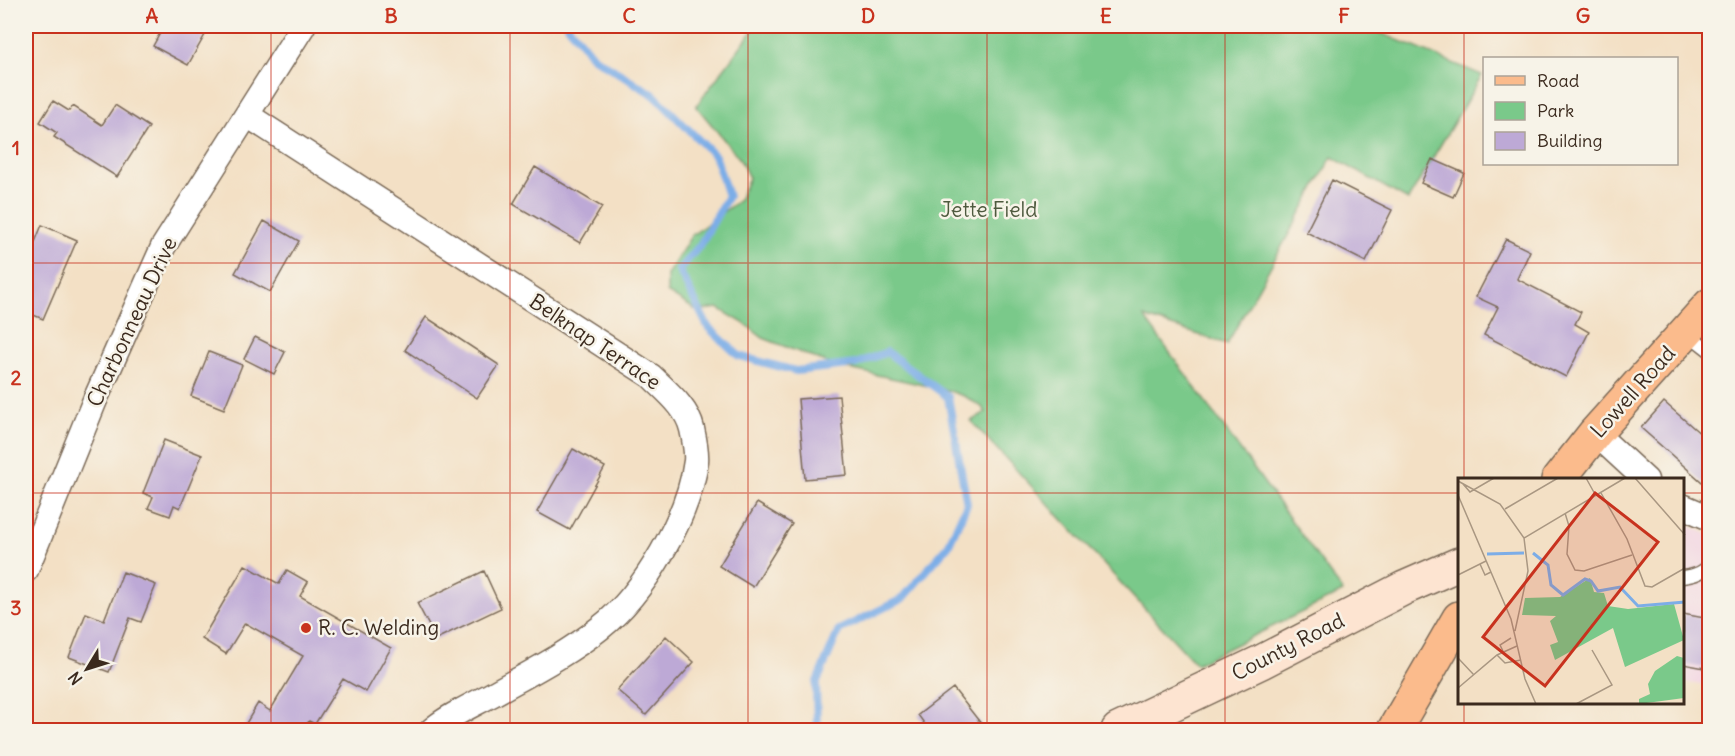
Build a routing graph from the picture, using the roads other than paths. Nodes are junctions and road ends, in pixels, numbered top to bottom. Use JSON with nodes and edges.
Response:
{"nodes":[{"id":1,"x":303,"y":26,"type":"edge"},
{"id":2,"x":247,"y":116,"type":"junction"},
{"id":3,"x":1710,"y":305,"type":"edge"},
{"id":4,"x":1698,"y":342,"type":"edge"},
{"id":5,"x":1595,"y":433,"type":"junction"},
{"id":6,"x":1560,"y":478,"type":"edge"},
{"id":7,"x":1644,"y":478,"type":"edge"},
{"id":8,"x":1684,"y":506,"type":"edge"},
{"id":9,"x":1710,"y":518,"type":"edge"},
{"id":10,"x":1710,"y":562,"type":"edge"},
{"id":11,"x":1458,"y":564,"type":"edge"},
{"id":12,"x":26,"y":570,"type":"edge"},
{"id":13,"x":1684,"y":577,"type":"edge"},
{"id":14,"x":1458,"y":620,"type":"edge"},
{"id":15,"x":432,"y":730,"type":"edge"},
{"id":16,"x":1118,"y":730,"type":"edge"},
{"id":17,"x":1394,"y":730,"type":"edge"}],
"edges":[{"from":1,"to":2,"type":"street","name":"Charbonneau Drive"},
{"from":2,"to":12,"type":"street","name":"Charbonneau Drive"},
{"from":2,"to":15,"type":"street","name":"Belknap Terrace"},
{"from":3,"to":4,"type":"main road","name":"Lowell Road"},
{"from":4,"to":5,"type":"main road","name":"Lowell Road"},
{"from":5,"to":6,"type":"main road","name":"Lowell Road"},
{"from":5,"to":7,"type":"street"},
{"from":8,"to":9,"type":"street"},
{"from":10,"to":13,"type":"lane"},
{"from":11,"to":16,"type":"street","name":"County Road"},
{"from":14,"to":17,"type":"main road"}]}
